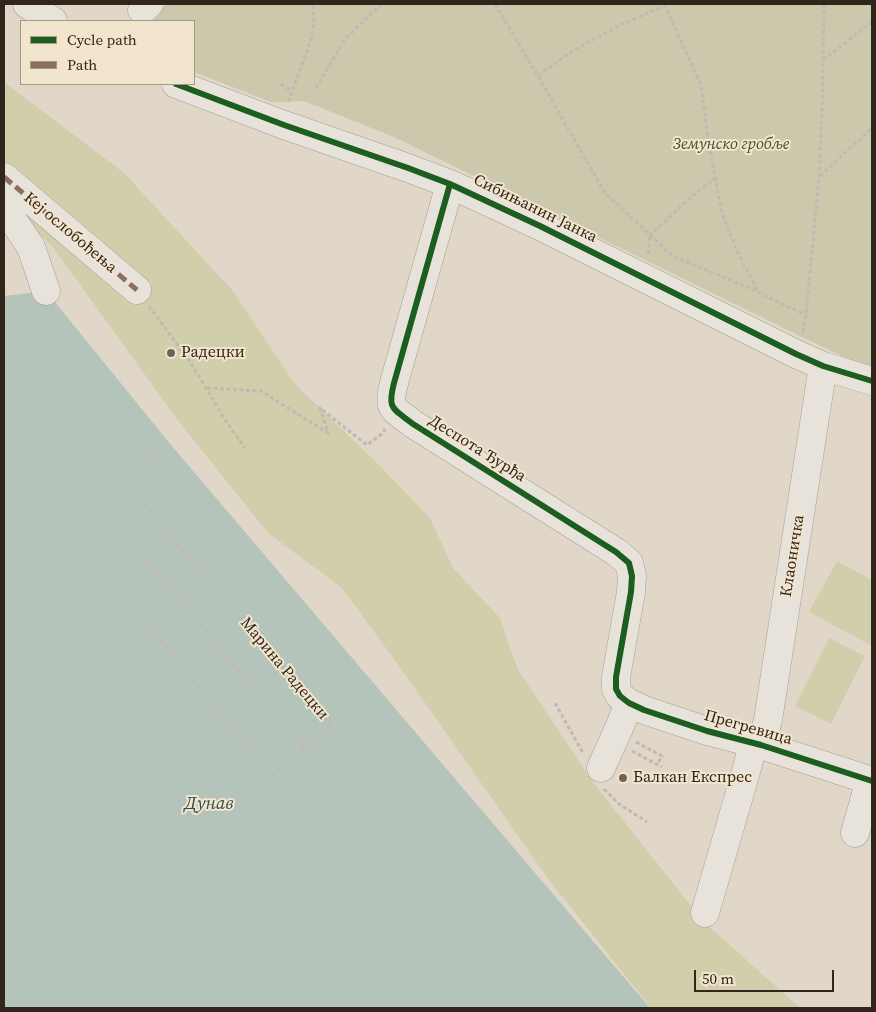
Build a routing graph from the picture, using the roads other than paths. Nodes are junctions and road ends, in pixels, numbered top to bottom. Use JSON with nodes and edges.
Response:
{"nodes":[{"id":1,"x":27,"y":4,"type":"edge"},
{"id":2,"x":51,"y":20,"type":"edge"},
{"id":3,"x":179,"y":85,"type":"edge"},
{"id":4,"x":4,"y":177,"type":"edge"},
{"id":5,"x":450,"y":184,"type":"junction"},
{"id":6,"x":4,"y":207,"type":"edge"},
{"id":7,"x":137,"y":290,"type":"road end"},
{"id":8,"x":46,"y":291,"type":"dead end"},
{"id":9,"x":823,"y":366,"type":"junction"},
{"id":10,"x":872,"y":381,"type":"edge"},
{"id":11,"x":624,"y":700,"type":"junction"},
{"id":12,"x":757,"y":744,"type":"junction"},
{"id":13,"x":612,"y":752,"type":"road end"},
{"id":14,"x":871,"y":780,"type":"edge"},
{"id":15,"x":855,"y":833,"type":"dead end"},
{"id":16,"x":705,"y":913,"type":"dead end"}],
"edges":[{"from":1,"to":2,"type":"street"},
{"from":3,"to":5,"type":"street","name":"Сибињанин Јанка"},
{"from":4,"to":7,"type":"street","name":"Кеј ослобођења"},
{"from":5,"to":9,"type":"street","name":"Сибињанин Јанка"},
{"from":5,"to":11,"type":"street","name":"Деспота Ђурђа"},
{"from":6,"to":8,"type":"street"},
{"from":9,"to":10,"type":"street","name":"Сибињанин Јанка"},
{"from":9,"to":12,"type":"street","name":"Клаоничка"},
{"from":11,"to":12,"type":"street","name":"Прегревица"},
{"from":11,"to":13,"type":"street"},
{"from":12,"to":14,"type":"street","name":"Прегревица"},
{"from":12,"to":16,"type":"street","name":"Клаоничка"},
{"from":14,"to":15,"type":"street"}]}
